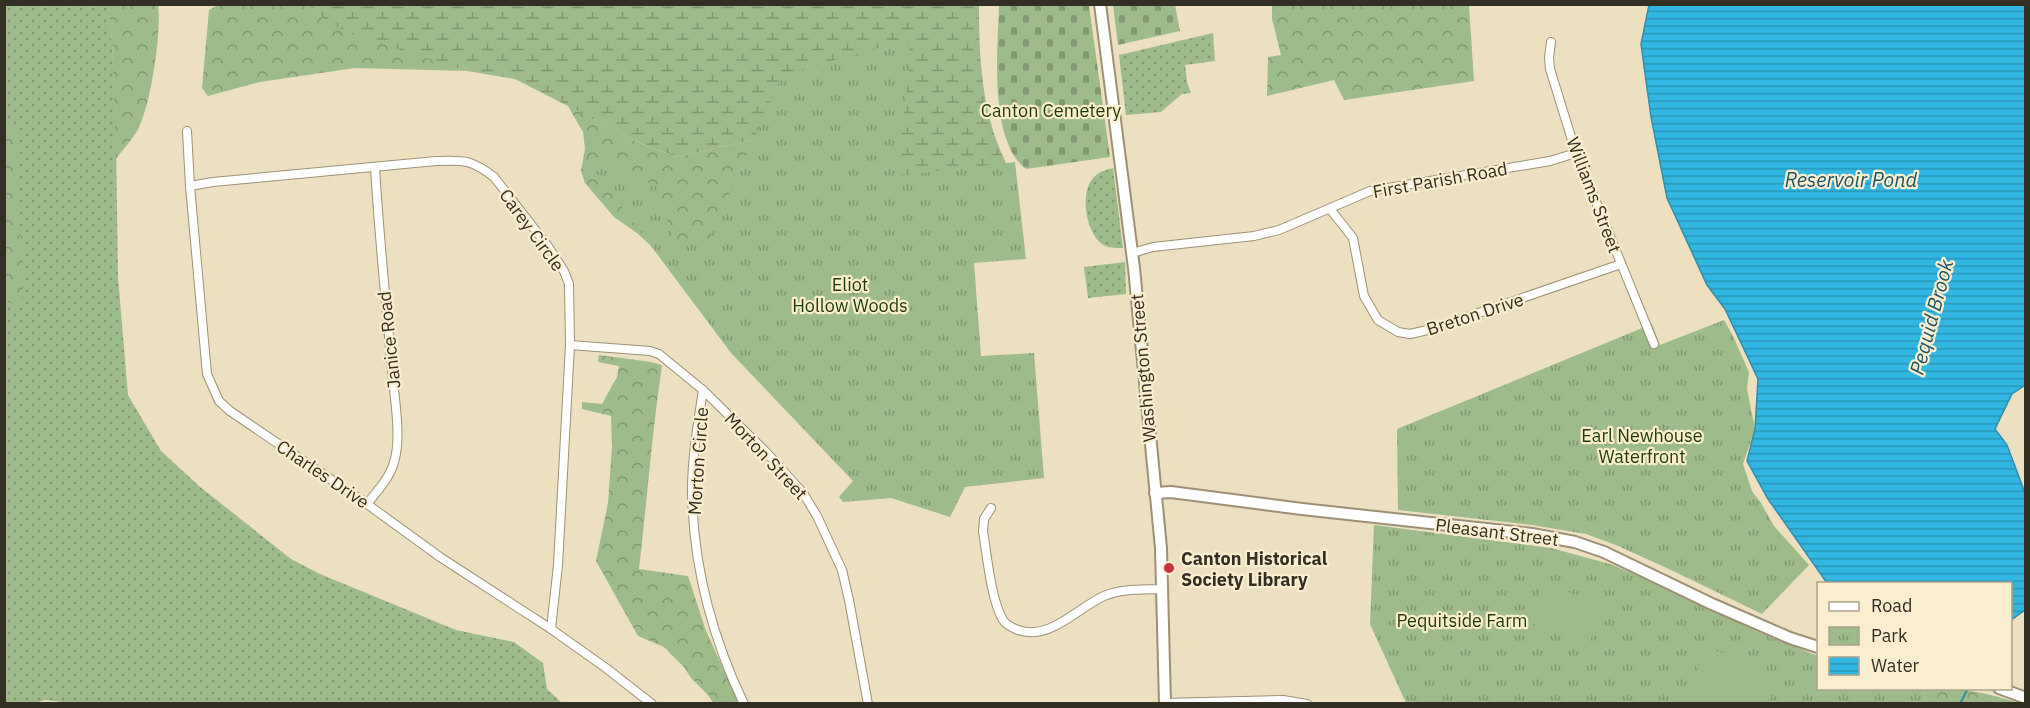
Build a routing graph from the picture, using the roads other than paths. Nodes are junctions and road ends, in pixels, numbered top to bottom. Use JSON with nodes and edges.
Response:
{"nodes":[{"id":1,"x":1102,"y":4,"type":"edge"},
{"id":2,"x":1551,"y":42,"type":"dead end"},
{"id":3,"x":187,"y":131,"type":"dead end"},
{"id":4,"x":1576,"y":153,"type":"junction"},
{"id":5,"x":375,"y":168,"type":"junction"},
{"id":6,"x":190,"y":186,"type":"junction"},
{"id":7,"x":1330,"y":209,"type":"junction"},
{"id":8,"x":1132,"y":253,"type":"junction"},
{"id":9,"x":1621,"y":264,"type":"junction"},
{"id":10,"x":1654,"y":344,"type":"dead end"},
{"id":11,"x":570,"y":345,"type":"junction"},
{"id":12,"x":703,"y":390,"type":"junction"},
{"id":13,"x":1155,"y":493,"type":"junction"},
{"id":14,"x":367,"y":504,"type":"junction"},
{"id":15,"x":991,"y":508,"type":"dead end"},
{"id":16,"x":1163,"y":589,"type":"junction"},
{"id":17,"x":551,"y":630,"type":"junction"},
{"id":18,"x":1817,"y":647,"type":"edge"},
{"id":19,"x":2004,"y":690,"type":"edge"},
{"id":20,"x":2025,"y":698,"type":"edge"},
{"id":21,"x":1165,"y":703,"type":"edge"},
{"id":22,"x":652,"y":704,"type":"edge"},
{"id":23,"x":744,"y":704,"type":"edge"},
{"id":24,"x":868,"y":704,"type":"edge"},
{"id":25,"x":1307,"y":704,"type":"edge"}],
"edges":[{"from":1,"to":8,"type":"main road","name":"Washington Street"},
{"from":2,"to":4,"type":"street","name":"Williams Street"},
{"from":3,"to":6,"type":"street","name":"Charles Drive"},
{"from":4,"to":7,"type":"street","name":"First Parish Road"},
{"from":4,"to":9,"type":"street","name":"Williams Street"},
{"from":5,"to":6,"type":"street","name":"Carey Circle"},
{"from":5,"to":11,"type":"street","name":"Carey Circle"},
{"from":5,"to":14,"type":"street","name":"Janice Road"},
{"from":6,"to":14,"type":"street","name":"Charles Drive"},
{"from":7,"to":8,"type":"street","name":"First Parish Road"},
{"from":7,"to":9,"type":"street","name":"Breton Drive"},
{"from":8,"to":13,"type":"main road","name":"Washington Street"},
{"from":9,"to":10,"type":"street","name":"Williams Street"},
{"from":11,"to":12,"type":"street","name":"Morton Street"},
{"from":11,"to":17,"type":"street","name":"Carey Circle"},
{"from":12,"to":23,"type":"street","name":"Morton Circle"},
{"from":12,"to":24,"type":"street","name":"Morton Street"},
{"from":13,"to":16,"type":"main road","name":"Washington Street"},
{"from":13,"to":18,"type":"main road","name":"Pleasant Street"},
{"from":14,"to":17,"type":"street","name":"Charles Drive"},
{"from":15,"to":16,"type":"street"},
{"from":16,"to":21,"type":"main road","name":"Washington Street"},
{"from":17,"to":22,"type":"street","name":"Charles Drive"},
{"from":19,"to":20,"type":"main road"},
{"from":21,"to":25,"type":"street"}]}
